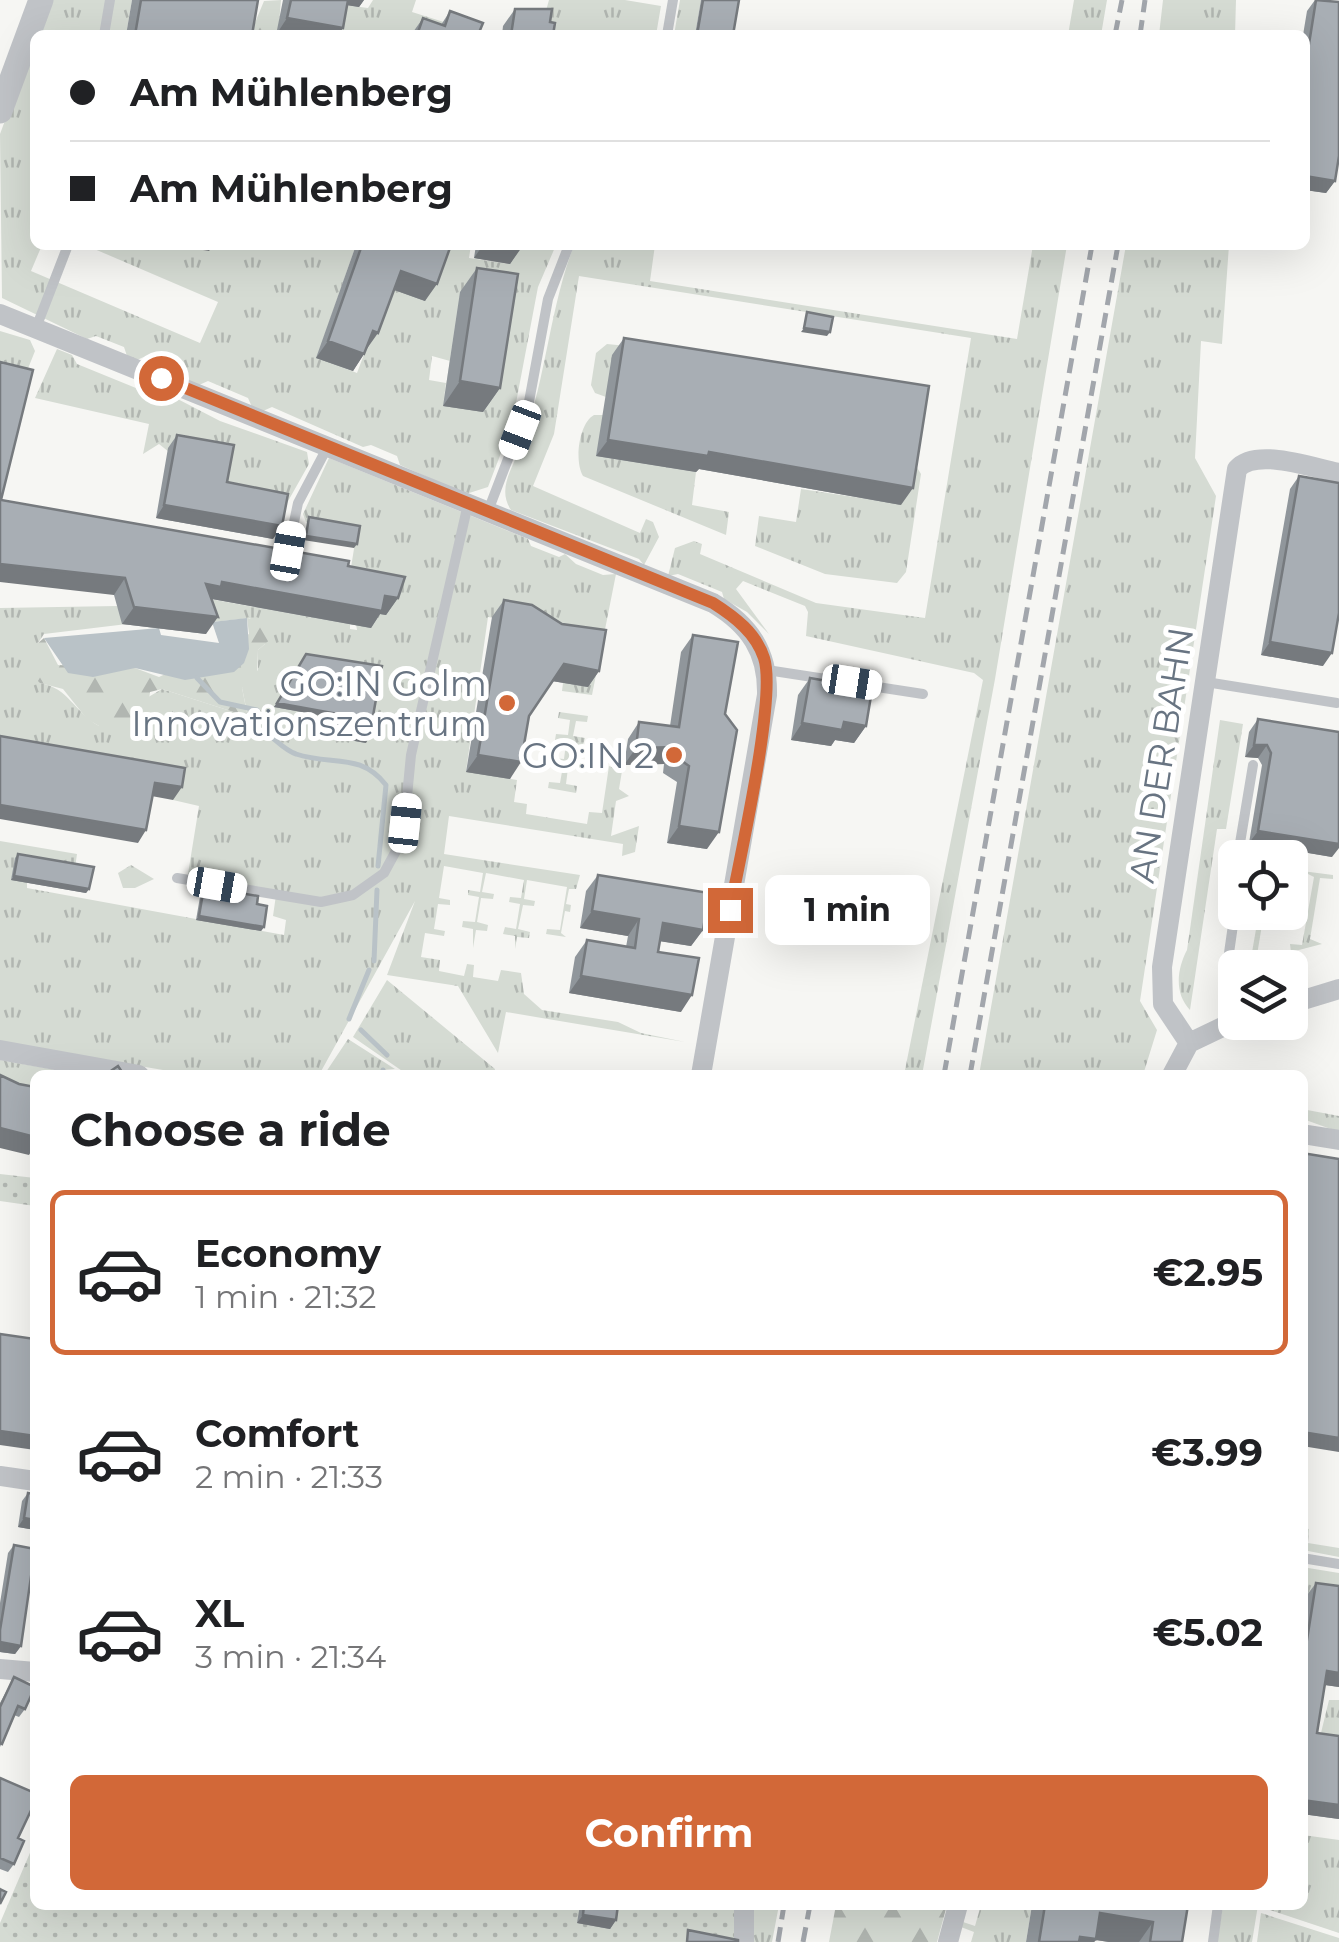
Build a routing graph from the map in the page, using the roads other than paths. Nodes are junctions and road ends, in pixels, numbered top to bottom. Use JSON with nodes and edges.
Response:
{"nodes":[{"id":1,"x":42,"y":0,"type":"edge"},
{"id":2,"x":110,"y":0,"type":"edge"},
{"id":3,"x":672,"y":0,"type":"edge"},
{"id":4,"x":31,"y":30,"type":"edge"},
{"id":5,"x":105,"y":30,"type":"edge"},
{"id":6,"x":668,"y":30,"type":"edge"},
{"id":7,"x":30,"y":32,"type":"edge"},
{"id":8,"x":0,"y":111,"type":"edge"},
{"id":9,"x":66,"y":250,"type":"edge"},
{"id":10,"x":567,"y":250,"type":"edge"},
{"id":11,"x":0,"y":314,"type":"edge"},
{"id":12,"x":36,"y":328,"type":"junction"},
{"id":13,"x":328,"y":446,"type":"junction"},
{"id":14,"x":1339,"y":473,"type":"edge"},
{"id":15,"x":468,"y":503,"type":"junction"},
{"id":16,"x":488,"y":511,"type":"junction"},
{"id":17,"x":288,"y":551,"type":"edge"},
{"id":18,"x":767,"y":670,"type":"junction"},
{"id":19,"x":1205,"y":682,"type":"junction"},
{"id":20,"x":923,"y":694,"type":"dead end"},
{"id":21,"x":1337,"y":704,"type":"edge"},
{"id":22,"x":1253,"y":765,"type":"dead end"},
{"id":23,"x":1240,"y":840,"type":"edge"},
{"id":24,"x":178,"y":878,"type":"dead end"},
{"id":25,"x":1339,"y":990,"type":"edge"},
{"id":26,"x":1308,"y":999,"type":"edge"},
{"id":27,"x":1218,"y":1029,"type":"edge"},
{"id":28,"x":1189,"y":1043,"type":"junction"},
{"id":29,"x":0,"y":1050,"type":"edge"},
{"id":30,"x":111,"y":1070,"type":"edge"},
{"id":31,"x":702,"y":1070,"type":"edge"},
{"id":32,"x":1175,"y":1070,"type":"edge"},
{"id":33,"x":1308,"y":1135,"type":"edge"},
{"id":34,"x":1339,"y":1140,"type":"edge"},
{"id":35,"x":0,"y":1476,"type":"edge"},
{"id":36,"x":30,"y":1481,"type":"edge"},
{"id":37,"x":1308,"y":1559,"type":"edge"},
{"id":38,"x":1339,"y":1564,"type":"edge"},
{"id":39,"x":0,"y":1669,"type":"edge"},
{"id":40,"x":30,"y":1672,"type":"edge"},
{"id":41,"x":744,"y":1910,"type":"edge"},
{"id":42,"x":957,"y":1910,"type":"edge"},
{"id":43,"x":1217,"y":1910,"type":"edge"},
{"id":44,"x":744,"y":1942,"type":"edge"},
{"id":45,"x":948,"y":1942,"type":"edge"},
{"id":46,"x":1212,"y":1942,"type":"edge"}],
"edges":[{"from":1,"to":4,"type":"street"},
{"from":2,"to":5,"type":"lane"},
{"from":3,"to":6,"type":"lane"},
{"from":7,"to":8,"type":"street"},
{"from":9,"to":12,"type":"lane"},
{"from":10,"to":16,"type":"lane"},
{"from":11,"to":12,"type":"street"},
{"from":12,"to":13,"type":"street"},
{"from":13,"to":15,"type":"street"},
{"from":13,"to":17,"type":"lane"},
{"from":14,"to":19,"type":"street","name":"AN DER BAHN"},
{"from":15,"to":16,"type":"street"},
{"from":15,"to":24,"type":"lane"},
{"from":16,"to":18,"type":"street"},
{"from":18,"to":20,"type":"lane"},
{"from":18,"to":31,"type":"street"},
{"from":19,"to":21,"type":"lane"},
{"from":19,"to":28,"type":"street","name":"AN DER BAHN"},
{"from":22,"to":23,"type":"lane"},
{"from":25,"to":26,"type":"street"},
{"from":27,"to":28,"type":"street"},
{"from":28,"to":32,"type":"street"},
{"from":29,"to":30,"type":"street"},
{"from":33,"to":34,"type":"street"},
{"from":35,"to":36,"type":"street"},
{"from":37,"to":38,"type":"lane"},
{"from":39,"to":40,"type":"street"},
{"from":41,"to":44,"type":"street"},
{"from":42,"to":45,"type":"street"},
{"from":43,"to":46,"type":"lane"}]}
